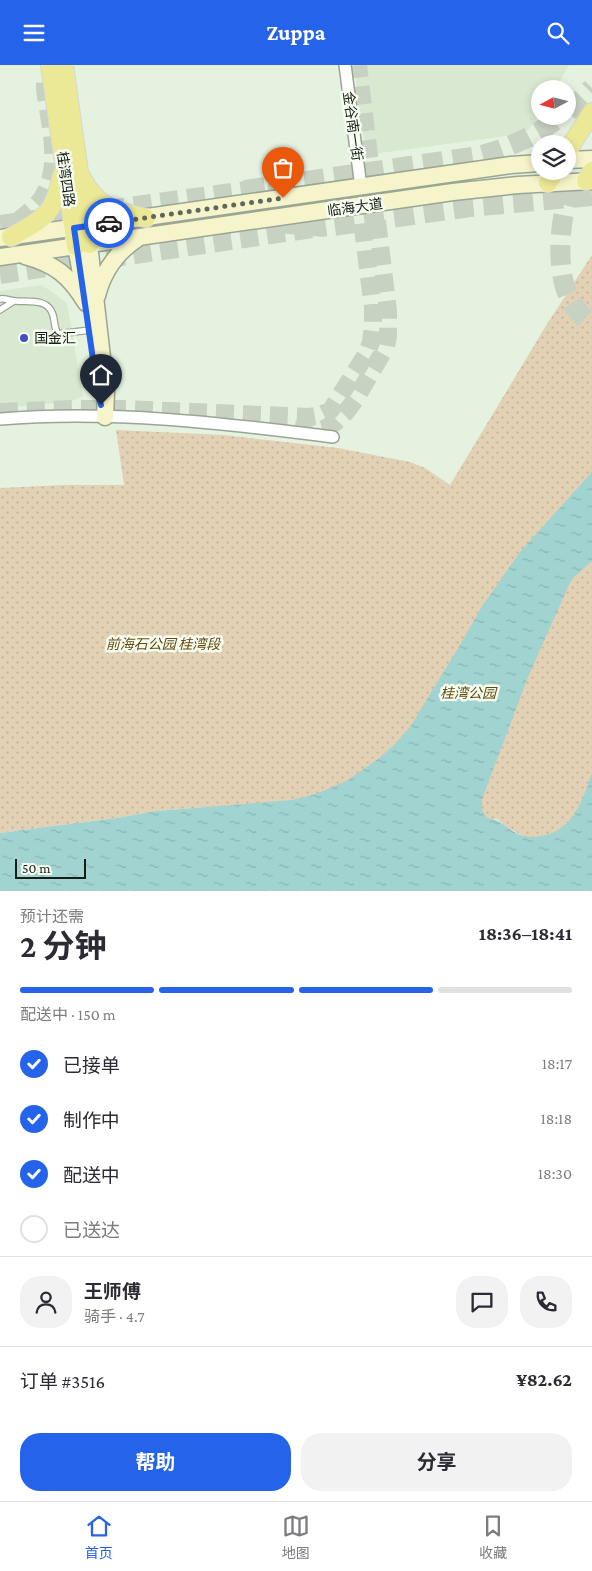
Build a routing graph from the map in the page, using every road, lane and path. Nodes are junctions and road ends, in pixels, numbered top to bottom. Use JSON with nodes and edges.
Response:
{"nodes":[{"id":1,"x":50,"y":65,"type":"edge"},
{"id":2,"x":64,"y":65,"type":"edge"},
{"id":3,"x":345,"y":65,"type":"edge"},
{"id":4,"x":592,"y":111,"type":"edge"},
{"id":5,"x":576,"y":138,"type":"edge"},
{"id":6,"x":592,"y":159,"type":"edge"},
{"id":7,"x":576,"y":160,"type":"edge"},
{"id":8,"x":531,"y":164,"type":"edge"},
{"id":9,"x":71,"y":165,"type":"junction"},
{"id":10,"x":576,"y":178,"type":"edge"},
{"id":11,"x":590,"y":178,"type":"edge"},
{"id":12,"x":531,"y":180,"type":"edge"},
{"id":13,"x":361,"y":187,"type":"junction"},
{"id":14,"x":146,"y":218,"type":"junction"},
{"id":15,"x":80,"y":227,"type":"junction"},
{"id":16,"x":6,"y":237,"type":"edge"},
{"id":17,"x":139,"y":237,"type":"junction"},
{"id":18,"x":82,"y":245,"type":"junction"},
{"id":19,"x":18,"y":254,"type":"junction"},
{"id":20,"x":0,"y":257,"type":"edge"},
{"id":21,"x":0,"y":299,"type":"edge"},
{"id":22,"x":14,"y":301,"type":"junction"},
{"id":23,"x":90,"y":303,"type":"junction"},
{"id":24,"x":0,"y":310,"type":"edge"},
{"id":25,"x":90,"y":330,"type":"junction"},
{"id":26,"x":105,"y":417,"type":"junction"},
{"id":27,"x":0,"y":419,"type":"edge"},
{"id":28,"x":333,"y":437,"type":"dead end"}],
"edges":[{"from":1,"to":9,"type":"main road","name":"桂湾四路"},
{"from":2,"to":9,"type":"main road","name":"桂湾四路"},
{"from":3,"to":13,"type":"street","name":"金谷南一街"},
{"from":4,"to":5,"type":"main road"},
{"from":6,"to":7,"type":"main road"},
{"from":8,"to":13,"type":"main road","name":"临海大道"},
{"from":9,"to":14,"type":"main road"},
{"from":9,"to":15,"type":"main road","name":"桂湾四路"},
{"from":9,"to":16,"type":"main road"},
{"from":10,"to":11,"type":"main road","name":"临海大道"},
{"from":12,"to":17,"type":"main road","name":"临海大道"},
{"from":13,"to":14,"type":"main road","name":"临海大道"},
{"from":14,"to":15,"type":"main road","name":"临海大道"},
{"from":15,"to":16,"type":"main road","name":"临海大道"},
{"from":15,"to":18,"type":"main road","name":"桂湾四路"},
{"from":17,"to":18,"type":"main road","name":"临海大道"},
{"from":17,"to":23,"type":"main road"},
{"from":18,"to":19,"type":"main road","name":"临海大道"},
{"from":18,"to":23,"type":"main road","name":"桂湾四路"},
{"from":19,"to":20,"type":"main road","name":"临海大道"},
{"from":19,"to":23,"type":"main road"},
{"from":21,"to":22,"type":"lane"},
{"from":22,"to":24,"type":"lane"},
{"from":22,"to":25,"type":"lane"},
{"from":23,"to":25,"type":"main road","name":"桂湾四路"},
{"from":23,"to":26,"type":"main road","name":"桂湾四路"},
{"from":25,"to":26,"type":"main road","name":"桂湾四路"},
{"from":26,"to":27,"type":"street"},
{"from":26,"to":28,"type":"street"}]}
